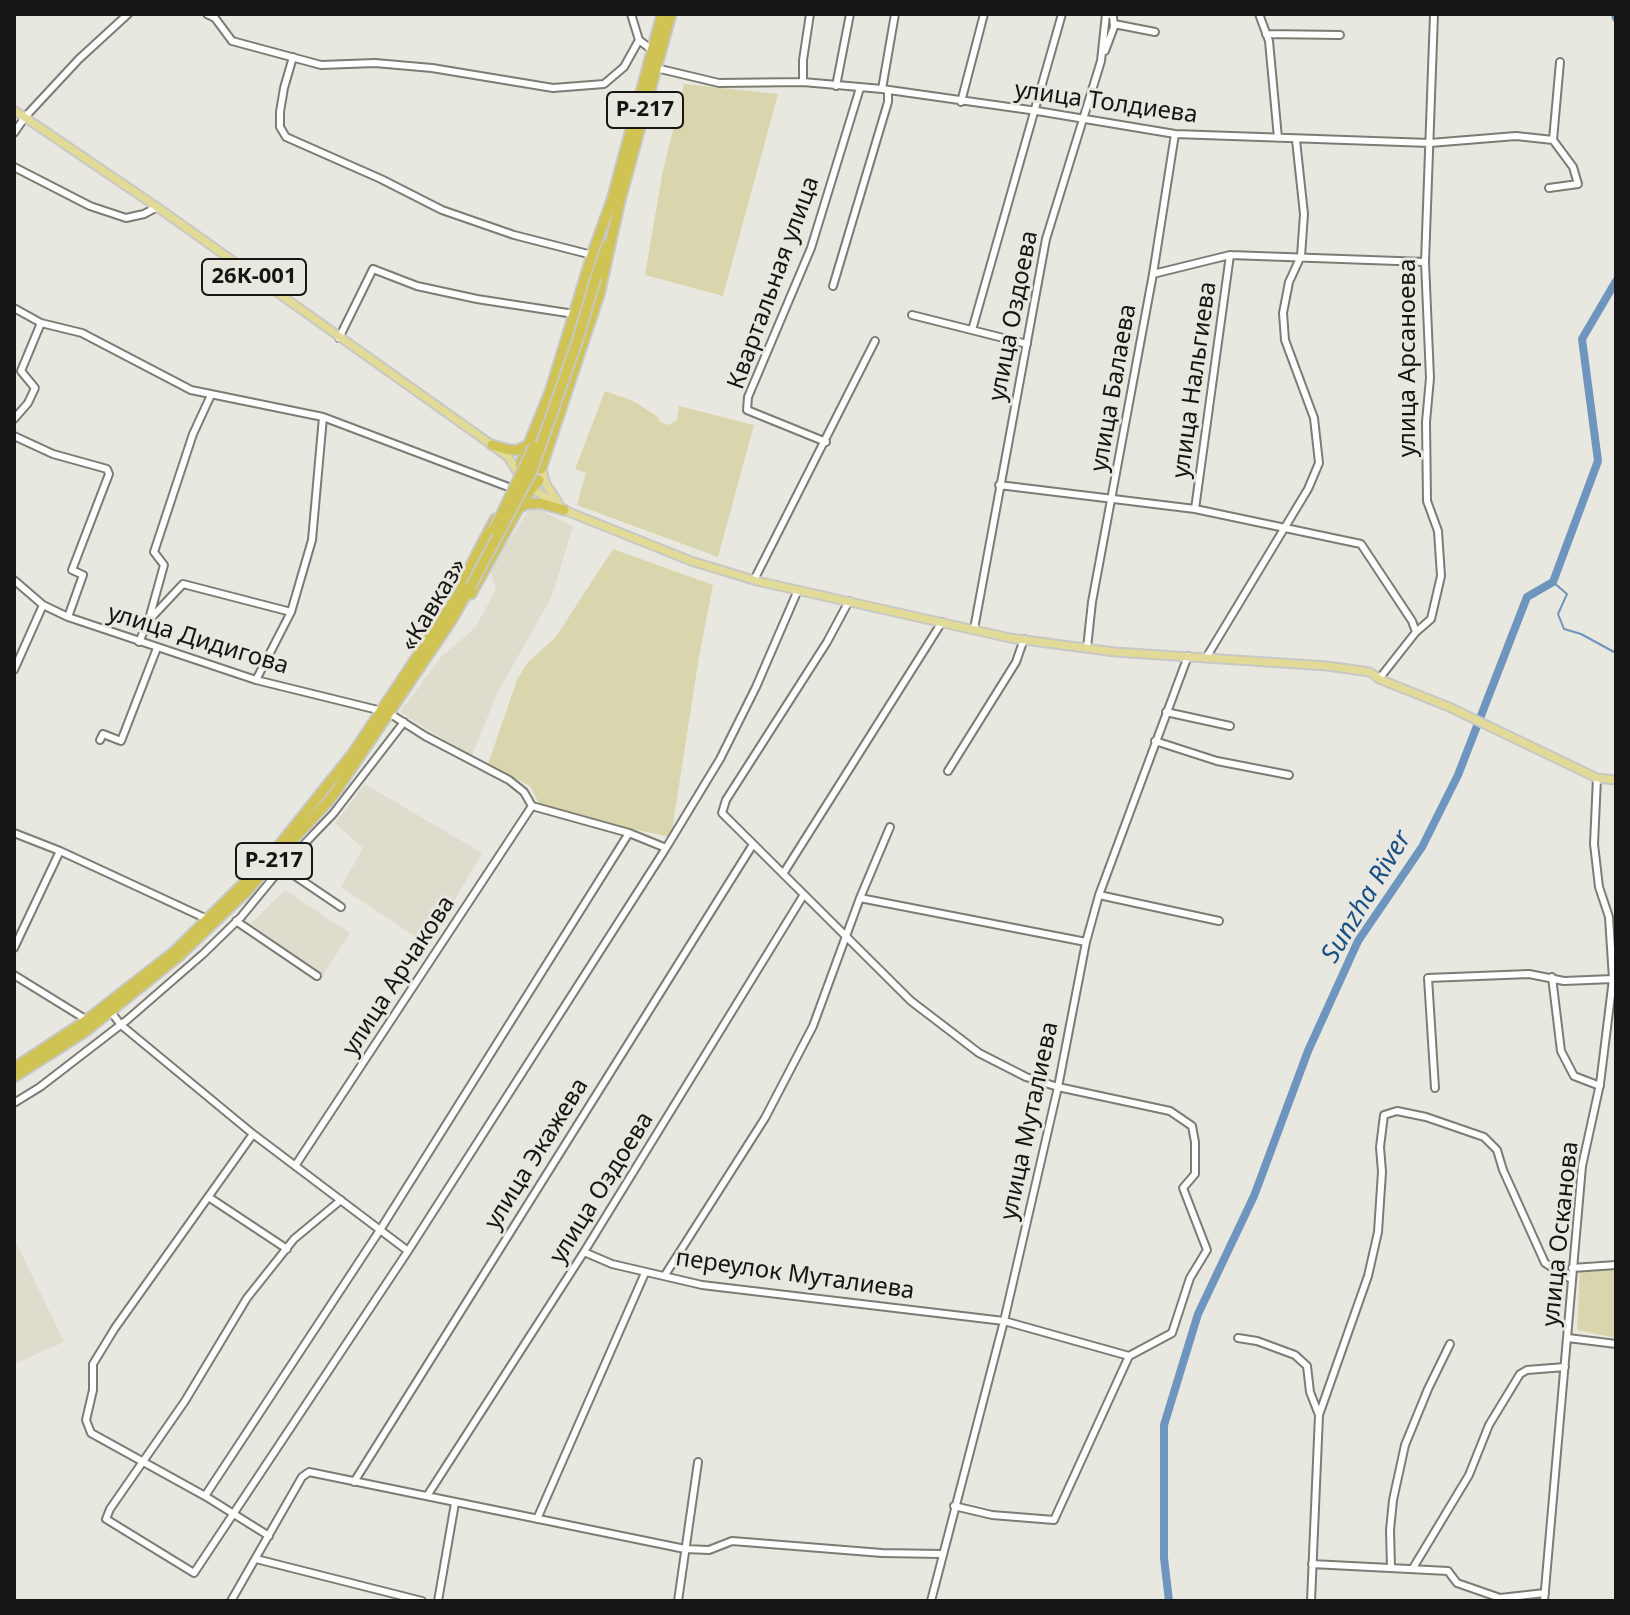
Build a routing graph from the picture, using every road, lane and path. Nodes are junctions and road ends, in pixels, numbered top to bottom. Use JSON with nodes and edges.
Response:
{"nodes":[{"id":1,"x":128,"y":14,"type":"edge"},
{"id":2,"x":207,"y":14,"type":"edge"},
{"id":3,"x":631,"y":14,"type":"edge"},
{"id":4,"x":662,"y":14,"type":"edge"},
{"id":5,"x":671,"y":14,"type":"edge"},
{"id":6,"x":810,"y":14,"type":"edge"},
{"id":7,"x":850,"y":14,"type":"edge"},
{"id":8,"x":895,"y":14,"type":"edge"},
{"id":9,"x":984,"y":14,"type":"edge"},
{"id":10,"x":1062,"y":14,"type":"edge"},
{"id":11,"x":1107,"y":14,"type":"edge"},
{"id":12,"x":1259,"y":14,"type":"edge"},
{"id":13,"x":1434,"y":14,"type":"edge"},
{"id":14,"x":1114,"y":24,"type":"junction"},
{"id":15,"x":1155,"y":32,"type":"dead end"},
{"id":16,"x":1266,"y":34,"type":"junction"},
{"id":17,"x":1340,"y":35,"type":"dead end"},
{"id":18,"x":639,"y":40,"type":"junction"},
{"id":19,"x":652,"y":50,"type":"junction"},
{"id":20,"x":293,"y":57,"type":"junction"},
{"id":21,"x":1101,"y":61,"type":"junction"},
{"id":22,"x":1560,"y":62,"type":"dead end"},
{"id":23,"x":656,"y":68,"type":"junction"},
{"id":24,"x":803,"y":82,"type":"junction"},
{"id":25,"x":836,"y":86,"type":"junction"},
{"id":26,"x":860,"y":88,"type":"junction"},
{"id":27,"x":885,"y":90,"type":"junction"},
{"id":28,"x":961,"y":102,"type":"junction"},
{"id":29,"x":14,"y":110,"type":"edge"},
{"id":30,"x":1037,"y":111,"type":"junction"},
{"id":31,"x":25,"y":117,"type":"junction"},
{"id":32,"x":1083,"y":120,"type":"junction"},
{"id":33,"x":14,"y":133,"type":"edge"},
{"id":34,"x":1175,"y":134,"type":"junction"},
{"id":35,"x":1278,"y":138,"type":"junction"},
{"id":36,"x":1296,"y":140,"type":"junction"},
{"id":37,"x":1553,"y":140,"type":"junction"},
{"id":38,"x":1430,"y":143,"type":"junction"},
{"id":39,"x":14,"y":167,"type":"edge"},
{"id":40,"x":1549,"y":188,"type":"dead end"},
{"id":41,"x":614,"y":194,"type":"junction"},
{"id":42,"x":619,"y":205,"type":"junction"},
{"id":43,"x":157,"y":207,"type":"junction"},
{"id":44,"x":592,"y":255,"type":"junction"},
{"id":45,"x":1230,"y":255,"type":"junction"},
{"id":46,"x":1301,"y":256,"type":"junction"},
{"id":47,"x":1425,"y":262,"type":"junction"},
{"id":48,"x":1153,"y":274,"type":"junction"},
{"id":49,"x":593,"y":276,"type":"junction"},
{"id":50,"x":833,"y":286,"type":"dead end"},
{"id":51,"x":14,"y":308,"type":"edge"},
{"id":52,"x":574,"y":314,"type":"junction"},
{"id":53,"x":912,"y":315,"type":"dead end"},
{"id":54,"x":41,"y":323,"type":"junction"},
{"id":55,"x":972,"y":330,"type":"junction"},
{"id":56,"x":339,"y":338,"type":"junction"},
{"id":57,"x":875,"y":341,"type":"dead end"},
{"id":58,"x":1027,"y":344,"type":"junction"},
{"id":59,"x":211,"y":395,"type":"junction"},
{"id":60,"x":323,"y":417,"type":"junction"},
{"id":61,"x":14,"y":419,"type":"edge"},
{"id":62,"x":14,"y":436,"type":"edge"},
{"id":63,"x":826,"y":442,"type":"junction"},
{"id":64,"x":492,"y":445,"type":"junction"},
{"id":65,"x":528,"y":445,"type":"junction"},
{"id":66,"x":541,"y":469,"type":"junction"},
{"id":67,"x":525,"y":473,"type":"junction"},
{"id":68,"x":999,"y":485,"type":"junction"},
{"id":69,"x":511,"y":488,"type":"junction"},
{"id":70,"x":1112,"y":497,"type":"junction"},
{"id":71,"x":519,"y":508,"type":"junction"},
{"id":72,"x":1195,"y":509,"type":"junction"},
{"id":73,"x":564,"y":510,"type":"junction"},
{"id":74,"x":1286,"y":527,"type":"junction"},
{"id":75,"x":14,"y":580,"type":"edge"},
{"id":76,"x":754,"y":580,"type":"junction"},
{"id":77,"x":798,"y":590,"type":"junction"},
{"id":78,"x":849,"y":601,"type":"junction"},
{"id":79,"x":43,"y":605,"type":"junction"},
{"id":80,"x":291,"y":612,"type":"junction"},
{"id":81,"x":68,"y":617,"type":"junction"},
{"id":82,"x":448,"y":618,"type":"junction"},
{"id":83,"x":149,"y":619,"type":"junction"},
{"id":84,"x":942,"y":622,"type":"junction"},
{"id":85,"x":974,"y":629,"type":"junction"},
{"id":86,"x":1416,"y":632,"type":"junction"},
{"id":87,"x":1024,"y":639,"type":"junction"},
{"id":88,"x":139,"y":642,"type":"junction"},
{"id":89,"x":157,"y":648,"type":"junction"},
{"id":90,"x":1087,"y":648,"type":"junction"},
{"id":91,"x":1188,"y":656,"type":"junction"},
{"id":92,"x":1206,"y":658,"type":"junction"},
{"id":93,"x":14,"y":670,"type":"edge"},
{"id":94,"x":1379,"y":679,"type":"junction"},
{"id":95,"x":256,"y":680,"type":"junction"},
{"id":96,"x":386,"y":712,"type":"junction"},
{"id":97,"x":1166,"y":712,"type":"junction"},
{"id":98,"x":404,"y":722,"type":"junction"},
{"id":99,"x":1230,"y":726,"type":"dead end"},
{"id":100,"x":100,"y":740,"type":"dead end"},
{"id":101,"x":1155,"y":741,"type":"junction"},
{"id":102,"x":948,"y":771,"type":"dead end"},
{"id":103,"x":1289,"y":775,"type":"dead end"},
{"id":104,"x":1597,"y":778,"type":"junction"},
{"id":105,"x":1616,"y":780,"type":"edge"},
{"id":106,"x":532,"y":806,"type":"junction"},
{"id":107,"x":890,"y":827,"type":"dead end"},
{"id":108,"x":14,"y":833,"type":"edge"},
{"id":109,"x":629,"y":833,"type":"junction"},
{"id":110,"x":752,"y":846,"type":"junction"},
{"id":111,"x":666,"y":848,"type":"junction"},
{"id":112,"x":60,"y":851,"type":"junction"},
{"id":113,"x":282,"y":867,"type":"junction"},
{"id":114,"x":783,"y":874,"type":"junction"},
{"id":115,"x":1099,"y":895,"type":"junction"},
{"id":116,"x":803,"y":896,"type":"junction"},
{"id":117,"x":860,"y":898,"type":"junction"},
{"id":118,"x":341,"y":907,"type":"dead end"},
{"id":119,"x":207,"y":919,"type":"junction"},
{"id":120,"x":236,"y":921,"type":"junction"},
{"id":121,"x":1219,"y":921,"type":"dead end"},
{"id":122,"x":847,"y":937,"type":"junction"},
{"id":123,"x":1086,"y":942,"type":"junction"},
{"id":124,"x":14,"y":948,"type":"edge"},
{"id":125,"x":14,"y":975,"type":"edge"},
{"id":126,"x":317,"y":976,"type":"dead end"},
{"id":127,"x":1552,"y":977,"type":"junction"},
{"id":128,"x":1613,"y":979,"type":"junction"},
{"id":129,"x":111,"y":1012,"type":"junction"},
{"id":130,"x":84,"y":1022,"type":"junction"},
{"id":131,"x":121,"y":1025,"type":"junction"},
{"id":132,"x":17,"y":1062,"type":"edge"},
{"id":133,"x":14,"y":1077,"type":"edge"},
{"id":134,"x":1600,"y":1086,"type":"junction"},
{"id":135,"x":1058,"y":1087,"type":"junction"},
{"id":136,"x":1435,"y":1088,"type":"dead end"},
{"id":137,"x":14,"y":1103,"type":"edge"},
{"id":138,"x":253,"y":1134,"type":"junction"},
{"id":139,"x":295,"y":1166,"type":"junction"},
{"id":140,"x":210,"y":1198,"type":"junction"},
{"id":141,"x":341,"y":1200,"type":"junction"},
{"id":142,"x":380,"y":1230,"type":"junction"},
{"id":143,"x":287,"y":1249,"type":"junction"},
{"id":144,"x":408,"y":1251,"type":"junction"},
{"id":145,"x":584,"y":1252,"type":"junction"},
{"id":146,"x":1616,"y":1265,"type":"edge"},
{"id":147,"x":1572,"y":1268,"type":"junction"},
{"id":148,"x":645,"y":1273,"type":"junction"},
{"id":149,"x":665,"y":1275,"type":"junction"},
{"id":150,"x":1571,"y":1279,"type":"junction"},
{"id":151,"x":1004,"y":1321,"type":"junction"},
{"id":152,"x":1238,"y":1338,"type":"dead end"},
{"id":153,"x":1568,"y":1338,"type":"junction"},
{"id":154,"x":1450,"y":1344,"type":"dead end"},
{"id":155,"x":1616,"y":1344,"type":"edge"},
{"id":156,"x":1129,"y":1356,"type":"junction"},
{"id":157,"x":1565,"y":1367,"type":"junction"},
{"id":158,"x":1319,"y":1415,"type":"junction"},
{"id":159,"x":143,"y":1462,"type":"junction"},
{"id":160,"x":698,"y":1462,"type":"dead end"},
{"id":161,"x":354,"y":1482,"type":"junction"},
{"id":162,"x":205,"y":1496,"type":"junction"},
{"id":163,"x":427,"y":1496,"type":"junction"},
{"id":164,"x":455,"y":1503,"type":"junction"},
{"id":165,"x":954,"y":1506,"type":"junction"},
{"id":166,"x":234,"y":1515,"type":"junction"},
{"id":167,"x":537,"y":1519,"type":"junction"},
{"id":168,"x":269,"y":1536,"type":"junction"},
{"id":169,"x":685,"y":1549,"type":"junction"},
{"id":170,"x":942,"y":1554,"type":"junction"},
{"id":171,"x":256,"y":1559,"type":"junction"},
{"id":172,"x":1312,"y":1564,"type":"junction"},
{"id":173,"x":1391,"y":1567,"type":"junction"},
{"id":174,"x":1413,"y":1568,"type":"junction"},
{"id":175,"x":1545,"y":1597,"type":"edge"},
{"id":176,"x":231,"y":1601,"type":"edge"},
{"id":177,"x":422,"y":1601,"type":"edge"},
{"id":178,"x":438,"y":1601,"type":"edge"},
{"id":179,"x":678,"y":1601,"type":"edge"},
{"id":180,"x":931,"y":1601,"type":"edge"},
{"id":181,"x":1311,"y":1601,"type":"edge"}],
"edges":[{"from":1,"to":31,"type":"street"},
{"from":2,"to":20,"type":"street"},
{"from":3,"to":18,"type":"street"},
{"from":4,"to":19,"type":"highway","name":"«Кавказ»","number":"Р-217"},
{"from":5,"to":23,"type":"highway","name":"«Кавказ»","number":"Р-217"},
{"from":6,"to":24,"type":"street"},
{"from":7,"to":25,"type":"street"},
{"from":8,"to":27,"type":"street"},
{"from":9,"to":28,"type":"street"},
{"from":10,"to":30,"type":"street"},
{"from":11,"to":14,"type":"street"},
{"from":11,"to":21,"type":"street","name":"улица Оздоева"},
{"from":12,"to":16,"type":"street"},
{"from":13,"to":38,"type":"street","name":"улица Арсаноева"},
{"from":14,"to":15,"type":"street"},
{"from":14,"to":21,"type":"street"},
{"from":16,"to":17,"type":"street"},
{"from":16,"to":35,"type":"street"},
{"from":18,"to":19,"type":"street"},
{"from":18,"to":20,"type":"street"},
{"from":19,"to":41,"type":"highway","name":"«Кавказ»","number":"Р-217"},
{"from":20,"to":44,"type":"street"},
{"from":21,"to":32,"type":"street","name":"улица Оздоева"},
{"from":22,"to":37,"type":"street"},
{"from":23,"to":24,"type":"street","name":"улица Толдиева"},
{"from":23,"to":42,"type":"highway","name":"«Кавказ»","number":"Р-217"},
{"from":24,"to":25,"type":"street","name":"улица Толдиева"},
{"from":25,"to":26,"type":"street","name":"улица Толдиева"},
{"from":26,"to":27,"type":"street","name":"улица Толдиева"},
{"from":26,"to":63,"type":"street","name":"Квартальная улица"},
{"from":27,"to":28,"type":"street","name":"улица Толдиева"},
{"from":27,"to":50,"type":"street"},
{"from":28,"to":30,"type":"street","name":"улица Толдиева"},
{"from":29,"to":31,"type":"main road","number":"26К-001"},
{"from":30,"to":32,"type":"street","name":"улица Толдиева"},
{"from":30,"to":55,"type":"street"},
{"from":31,"to":33,"type":"street"},
{"from":31,"to":43,"type":"main road","number":"26К-001"},
{"from":32,"to":34,"type":"street","name":"улица Толдиева"},
{"from":32,"to":58,"type":"street","name":"улица Оздоева"},
{"from":34,"to":35,"type":"street","name":"улица Толдиева"},
{"from":34,"to":48,"type":"street","name":"улица Балаева"},
{"from":35,"to":36,"type":"street","name":"улица Толдиева"},
{"from":36,"to":38,"type":"street","name":"улица Толдиева"},
{"from":36,"to":46,"type":"street"},
{"from":37,"to":38,"type":"street","name":"улица Толдиева"},
{"from":37,"to":40,"type":"street"},
{"from":38,"to":47,"type":"street","name":"улица Арсаноева"},
{"from":39,"to":43,"type":"street"},
{"from":41,"to":44,"type":"highway","number":"Р-217"},
{"from":41,"to":49,"type":"highway","name":"«Кавказ»","number":"Р-217"},
{"from":42,"to":49,"type":"highway","name":"«Кавказ»","number":"Р-217"},
{"from":42,"to":66,"type":"highway"},
{"from":43,"to":56,"type":"main road","number":"26К-001"},
{"from":44,"to":52,"type":"highway","number":"Р-217"},
{"from":45,"to":46,"type":"street"},
{"from":45,"to":48,"type":"street"},
{"from":45,"to":72,"type":"street","name":"улица Нальгиева"},
{"from":46,"to":47,"type":"street"},
{"from":46,"to":74,"type":"street"},
{"from":47,"to":86,"type":"street","name":"улица Арсаноева"},
{"from":48,"to":70,"type":"street","name":"улица Балаева"},
{"from":49,"to":82,"type":"highway","name":"«Кавказ»","number":"Р-217","bridge":true},
{"from":51,"to":54,"type":"street"},
{"from":52,"to":56,"type":"street"},
{"from":52,"to":65,"type":"highway","number":"Р-217"},
{"from":53,"to":55,"type":"street"},
{"from":54,"to":59,"type":"street"},
{"from":54,"to":61,"type":"street"},
{"from":55,"to":58,"type":"street"},
{"from":56,"to":64,"type":"main road","number":"26К-001"},
{"from":57,"to":63,"type":"street"},
{"from":58,"to":68,"type":"street","name":"улица Оздоева"},
{"from":59,"to":60,"type":"street"},
{"from":59,"to":83,"type":"street"},
{"from":60,"to":69,"type":"street"},
{"from":60,"to":80,"type":"street"},
{"from":62,"to":81,"type":"street"},
{"from":63,"to":76,"type":"street"},
{"from":64,"to":65,"type":"highway"},
{"from":64,"to":67,"type":"main road"},
{"from":64,"to":67,"type":"main road"},
{"from":65,"to":67,"type":"highway"},
{"from":66,"to":67,"type":"main road"},
{"from":66,"to":67,"type":"main road"},
{"from":66,"to":73,"type":"main road"},
{"from":67,"to":69,"type":"highway","name":"«Кавказ»","number":"Р-217"},
{"from":67,"to":71,"type":"highway"},
{"from":67,"to":73,"type":"main road"},
{"from":68,"to":70,"type":"street"},
{"from":68,"to":85,"type":"street","name":"улица Оздоева"},
{"from":69,"to":82,"type":"highway","name":"«Кавказ»","number":"Р-217"},
{"from":70,"to":72,"type":"street"},
{"from":70,"to":90,"type":"street","name":"улица Балаева"},
{"from":71,"to":73,"type":"highway"},
{"from":71,"to":82,"type":"highway"},
{"from":72,"to":74,"type":"street"},
{"from":73,"to":76,"type":"main road"},
{"from":74,"to":86,"type":"street"},
{"from":74,"to":92,"type":"street"},
{"from":75,"to":79,"type":"street","name":"улица Дидигова"},
{"from":76,"to":77,"type":"main road"},
{"from":77,"to":78,"type":"main road"},
{"from":77,"to":111,"type":"street"},
{"from":78,"to":84,"type":"main road"},
{"from":78,"to":110,"type":"street"},
{"from":79,"to":81,"type":"street","name":"улица Дидигова"},
{"from":79,"to":93,"type":"street"},
{"from":80,"to":83,"type":"street"},
{"from":80,"to":95,"type":"street"},
{"from":81,"to":88,"type":"street","name":"улица Дидигова"},
{"from":82,"to":96,"type":"highway","name":"«Кавказ»","number":"Р-217"},
{"from":83,"to":88,"type":"street"},
{"from":84,"to":85,"type":"main road"},
{"from":84,"to":114,"type":"street"},
{"from":85,"to":87,"type":"main road"},
{"from":86,"to":94,"type":"street","name":"улица Арсаноева"},
{"from":87,"to":90,"type":"main road"},
{"from":87,"to":102,"type":"street"},
{"from":88,"to":89,"type":"street","name":"улица Дидигова"},
{"from":89,"to":95,"type":"street","name":"улица Дидигова"},
{"from":89,"to":100,"type":"street"},
{"from":90,"to":91,"type":"main road"},
{"from":91,"to":92,"type":"main road"},
{"from":91,"to":97,"type":"street","name":"улица Муталиева"},
{"from":92,"to":94,"type":"main road"},
{"from":94,"to":104,"type":"main road"},
{"from":95,"to":96,"type":"street","name":"улица Дидигова"},
{"from":96,"to":98,"type":"street","name":"улица Дидигова"},
{"from":96,"to":119,"type":"highway","name":"«Кавказ»","number":"Р-217"},
{"from":96,"to":129,"type":"highway","name":"«Кавказ»","number":"Р-217"},
{"from":97,"to":99,"type":"street"},
{"from":97,"to":101,"type":"street","name":"улица Муталиева"},
{"from":98,"to":106,"type":"street","name":"улица Дидигова"},
{"from":98,"to":113,"type":"street"},
{"from":101,"to":103,"type":"street"},
{"from":101,"to":115,"type":"street","name":"улица Муталиева"},
{"from":104,"to":105,"type":"main road"},
{"from":104,"to":128,"type":"street","name":"улица Осканова"},
{"from":106,"to":109,"type":"street"},
{"from":106,"to":139,"type":"street","name":"улица Арчакова"},
{"from":107,"to":117,"type":"street"},
{"from":108,"to":112,"type":"street"},
{"from":109,"to":111,"type":"street"},
{"from":109,"to":142,"type":"street"},
{"from":110,"to":114,"type":"street"},
{"from":110,"to":161,"type":"street","name":"улица Экажева"},
{"from":111,"to":144,"type":"street"},
{"from":112,"to":119,"type":"street"},
{"from":112,"to":124,"type":"street"},
{"from":113,"to":118,"type":"street"},
{"from":113,"to":120,"type":"street"},
{"from":114,"to":116,"type":"street"},
{"from":115,"to":121,"type":"street"},
{"from":115,"to":123,"type":"street","name":"улица Муталиева"},
{"from":116,"to":122,"type":"street"},
{"from":116,"to":145,"type":"street","name":"улица Оздоева"},
{"from":117,"to":122,"type":"street"},
{"from":117,"to":123,"type":"street"},
{"from":119,"to":130,"type":"highway","name":"«Кавказ»","number":"Р-217"},
{"from":120,"to":126,"type":"street"},
{"from":120,"to":131,"type":"street"},
{"from":122,"to":135,"type":"street"},
{"from":122,"to":149,"type":"street"},
{"from":123,"to":135,"type":"street","name":"улица Муталиева"},
{"from":125,"to":130,"type":"street"},
{"from":127,"to":128,"type":"street"},
{"from":127,"to":134,"type":"street"},
{"from":127,"to":136,"type":"street"},
{"from":128,"to":134,"type":"street","name":"улица Осканова"},
{"from":129,"to":131,"type":"street"},
{"from":129,"to":133,"type":"highway","name":"«Кавказ»","number":"Р-217"},
{"from":130,"to":132,"type":"highway","name":"«Кавказ»","number":"Р-217"},
{"from":131,"to":137,"type":"street"},
{"from":131,"to":138,"type":"street"},
{"from":134,"to":147,"type":"street","name":"улица Осканова"},
{"from":135,"to":151,"type":"street","name":"улица Муталиева"},
{"from":135,"to":156,"type":"street"},
{"from":138,"to":139,"type":"street"},
{"from":138,"to":140,"type":"street"},
{"from":139,"to":141,"type":"street"},
{"from":140,"to":143,"type":"street"},
{"from":140,"to":159,"type":"street"},
{"from":141,"to":142,"type":"street"},
{"from":141,"to":143,"type":"street"},
{"from":142,"to":144,"type":"street"},
{"from":142,"to":162,"type":"street"},
{"from":143,"to":159,"type":"street"},
{"from":144,"to":166,"type":"street"},
{"from":145,"to":148,"type":"street","name":"переулок Муталиева"},
{"from":145,"to":163,"type":"street","name":"улица Оздоева"},
{"from":146,"to":147,"type":"street"},
{"from":147,"to":150,"type":"street","name":"улица Осканова"},
{"from":148,"to":149,"type":"street","name":"переулок Муталиева"},
{"from":148,"to":167,"type":"street"},
{"from":149,"to":151,"type":"street","name":"переулок Муталиева"},
{"from":150,"to":153,"type":"street","name":"улица Осканова"},
{"from":150,"to":158,"type":"street"},
{"from":151,"to":156,"type":"street","name":"переулок Муталиева"},
{"from":151,"to":165,"type":"street","name":"улица Муталиева"},
{"from":152,"to":158,"type":"street"},
{"from":153,"to":155,"type":"street"},
{"from":153,"to":157,"type":"street","name":"улица Осканова"},
{"from":154,"to":173,"type":"street"},
{"from":156,"to":165,"type":"street"},
{"from":157,"to":174,"type":"street"},
{"from":157,"to":175,"type":"street","name":"улица Осканова"},
{"from":158,"to":172,"type":"street"},
{"from":159,"to":162,"type":"street"},
{"from":159,"to":166,"type":"street"},
{"from":160,"to":169,"type":"street"},
{"from":161,"to":163,"type":"street"},
{"from":161,"to":168,"type":"street"},
{"from":162,"to":166,"type":"street"},
{"from":163,"to":164,"type":"street"},
{"from":164,"to":167,"type":"street"},
{"from":164,"to":178,"type":"street"},
{"from":165,"to":170,"type":"street","name":"улица Муталиева"},
{"from":166,"to":168,"type":"street"},
{"from":167,"to":169,"type":"street"},
{"from":168,"to":171,"type":"street"},
{"from":169,"to":170,"type":"street"},
{"from":169,"to":179,"type":"street"},
{"from":170,"to":180,"type":"street","name":"улица Муталиева"},
{"from":171,"to":176,"type":"street"},
{"from":171,"to":177,"type":"street"},
{"from":172,"to":173,"type":"street"},
{"from":172,"to":181,"type":"street"},
{"from":173,"to":174,"type":"street"},
{"from":174,"to":175,"type":"street"}]}
